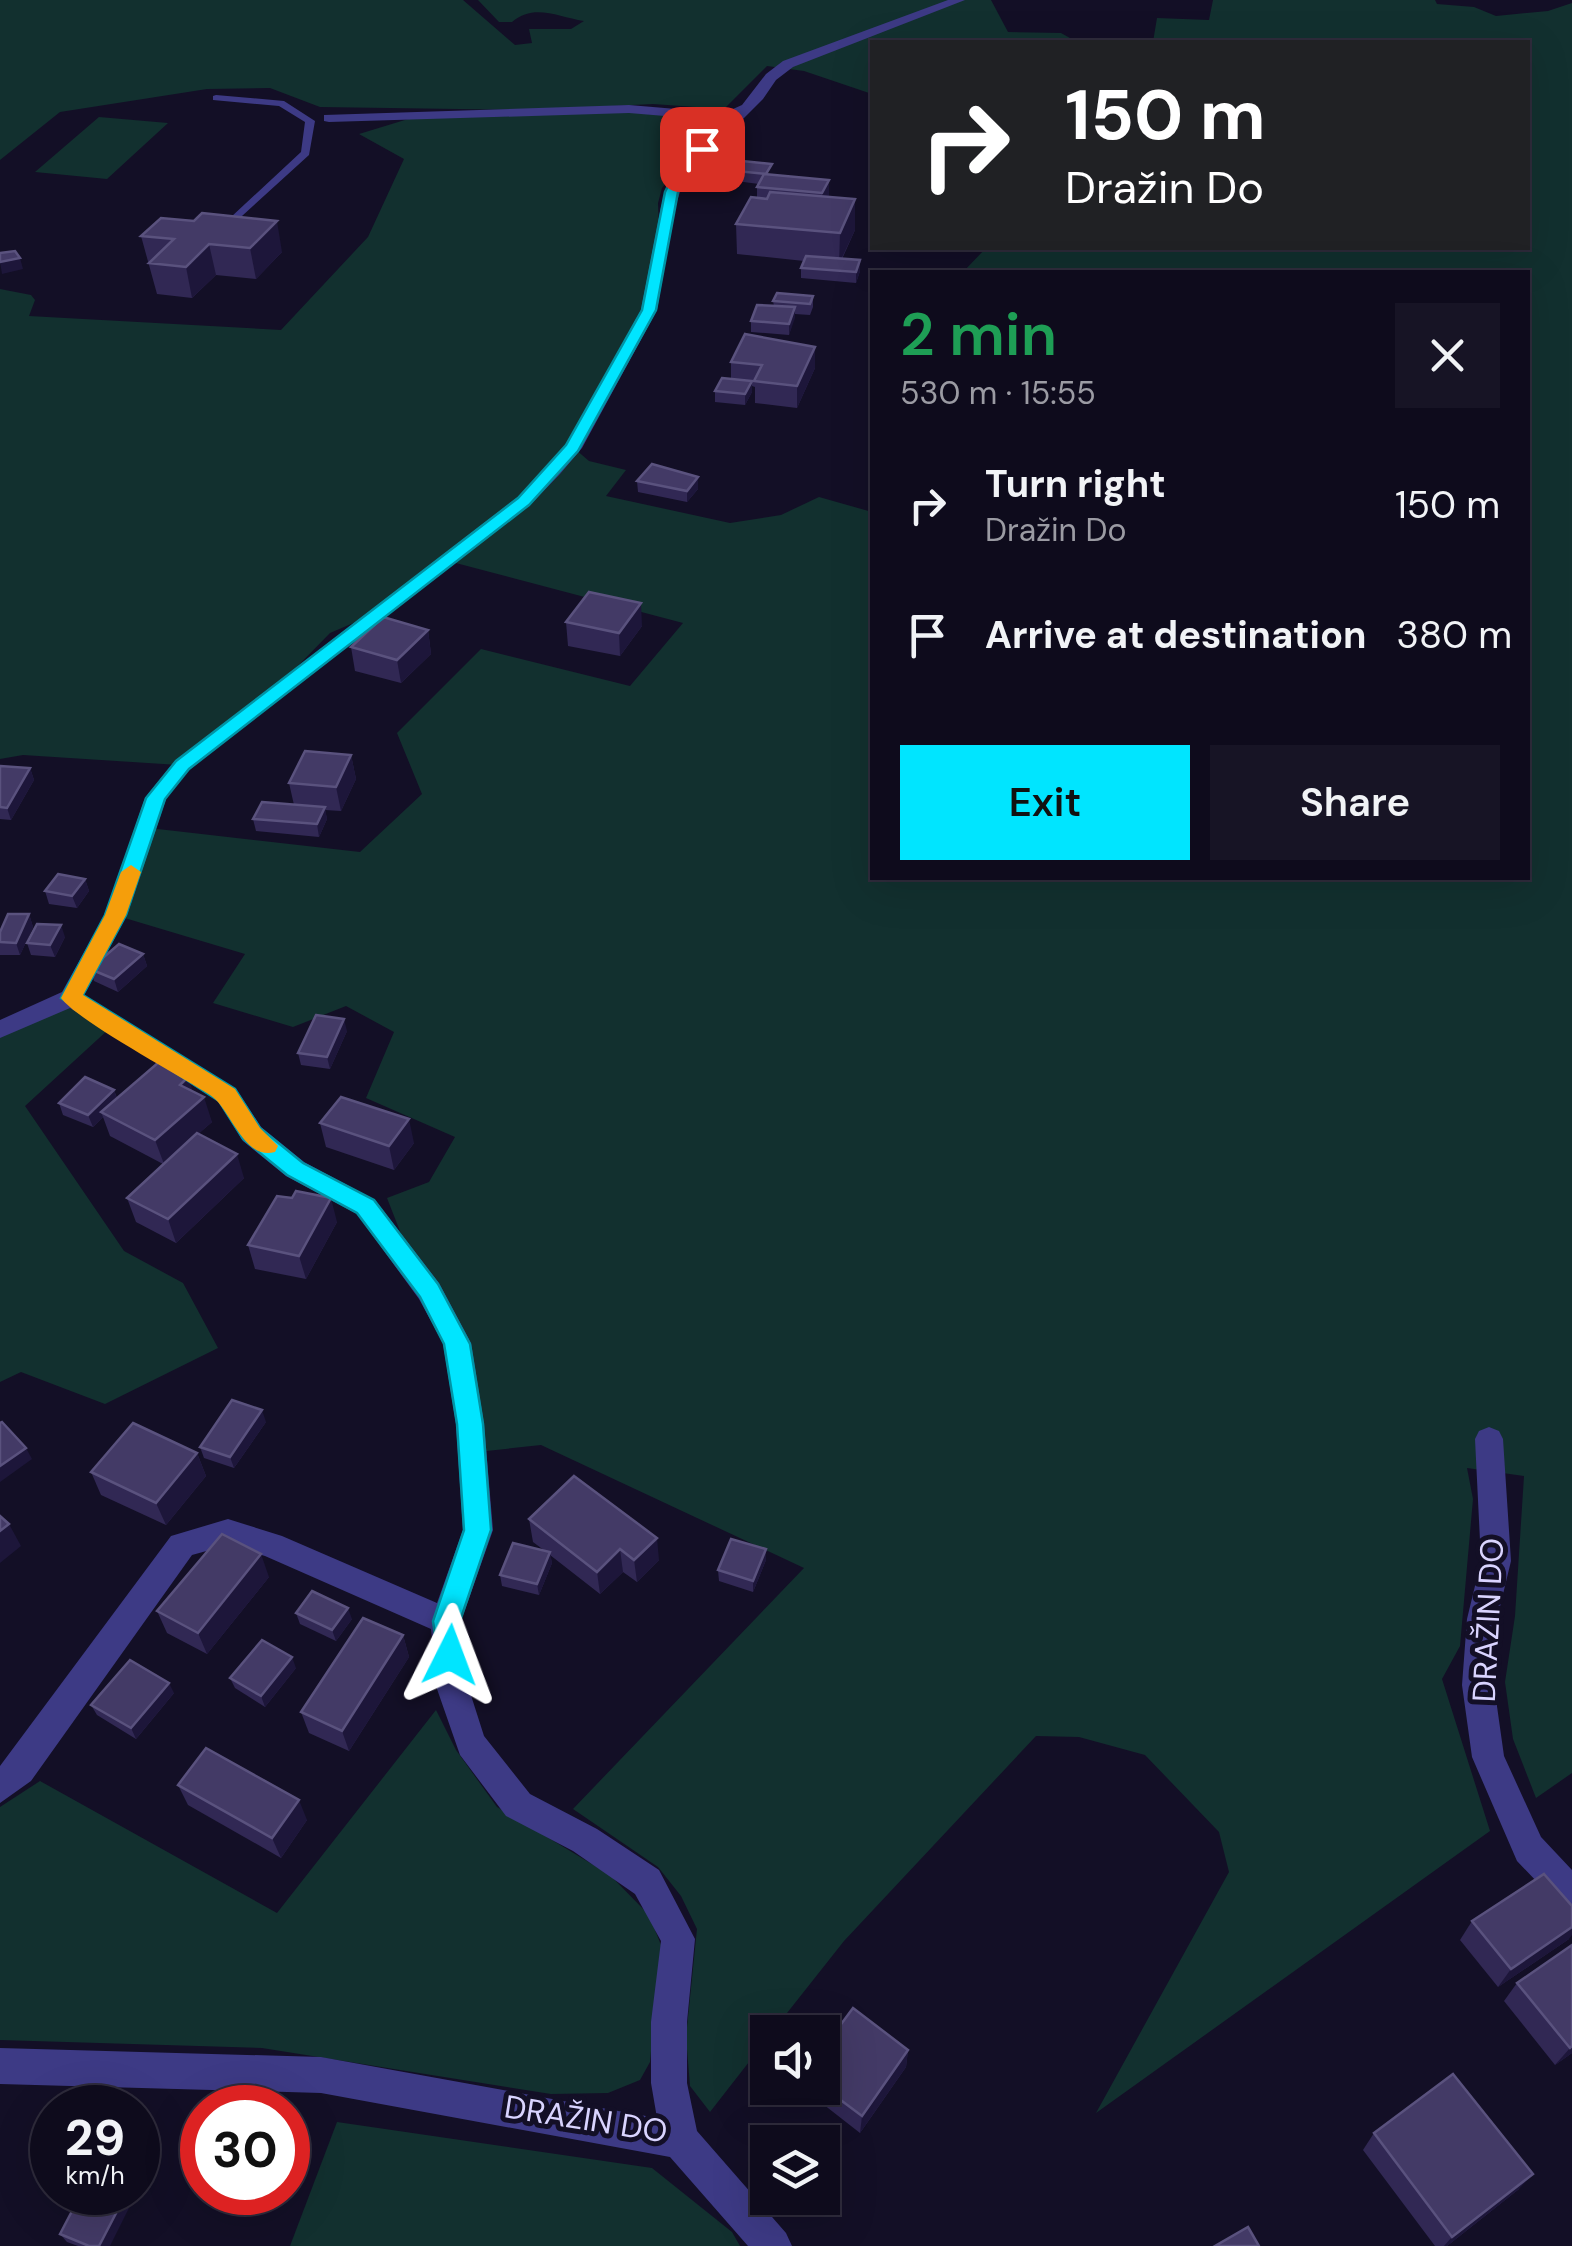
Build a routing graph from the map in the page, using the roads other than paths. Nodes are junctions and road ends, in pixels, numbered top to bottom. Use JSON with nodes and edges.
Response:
{"nodes":[{"id":1,"x":959,"y":0,"type":"edge"},
{"id":2,"x":216,"y":98,"type":"dead end"},
{"id":3,"x":745,"y":108,"type":"junction"},
{"id":4,"x":329,"y":118,"type":"joint"},
{"id":5,"x":310,"y":121,"type":"junction"},
{"id":6,"x":211,"y":242,"type":"edge"},
{"id":7,"x":71,"y":998,"type":"junction"},
{"id":8,"x":0,"y":1030,"type":"edge"},
{"id":9,"x":1489,"y":1439,"type":"dead end"},
{"id":10,"x":446,"y":1621,"type":"junction"},
{"id":11,"x":0,"y":1786,"type":"edge"},
{"id":12,"x":1572,"y":1894,"type":"edge"},
{"id":13,"x":0,"y":2066,"type":"edge"},
{"id":14,"x":680,"y":2140,"type":"junction"},
{"id":15,"x":773,"y":2246,"type":"edge"}],
"edges":[{"from":1,"to":3,"type":"street"},
{"from":2,"to":5,"type":"lane"},
{"from":3,"to":4,"type":"street"},
{"from":3,"to":7,"type":"street"},
{"from":4,"to":5,"type":"lane"},
{"from":5,"to":6,"type":"lane"},
{"from":7,"to":8,"type":"street"},
{"from":7,"to":10,"type":"street","name":"DRAŽIN DO"},
{"from":9,"to":12,"type":"street","name":"DRAŽIN DO"},
{"from":10,"to":11,"type":"street"},
{"from":10,"to":14,"type":"street","name":"DRAŽIN DO"},
{"from":13,"to":14,"type":"street","name":"DRAŽIN DO"},
{"from":14,"to":15,"type":"street"}]}
